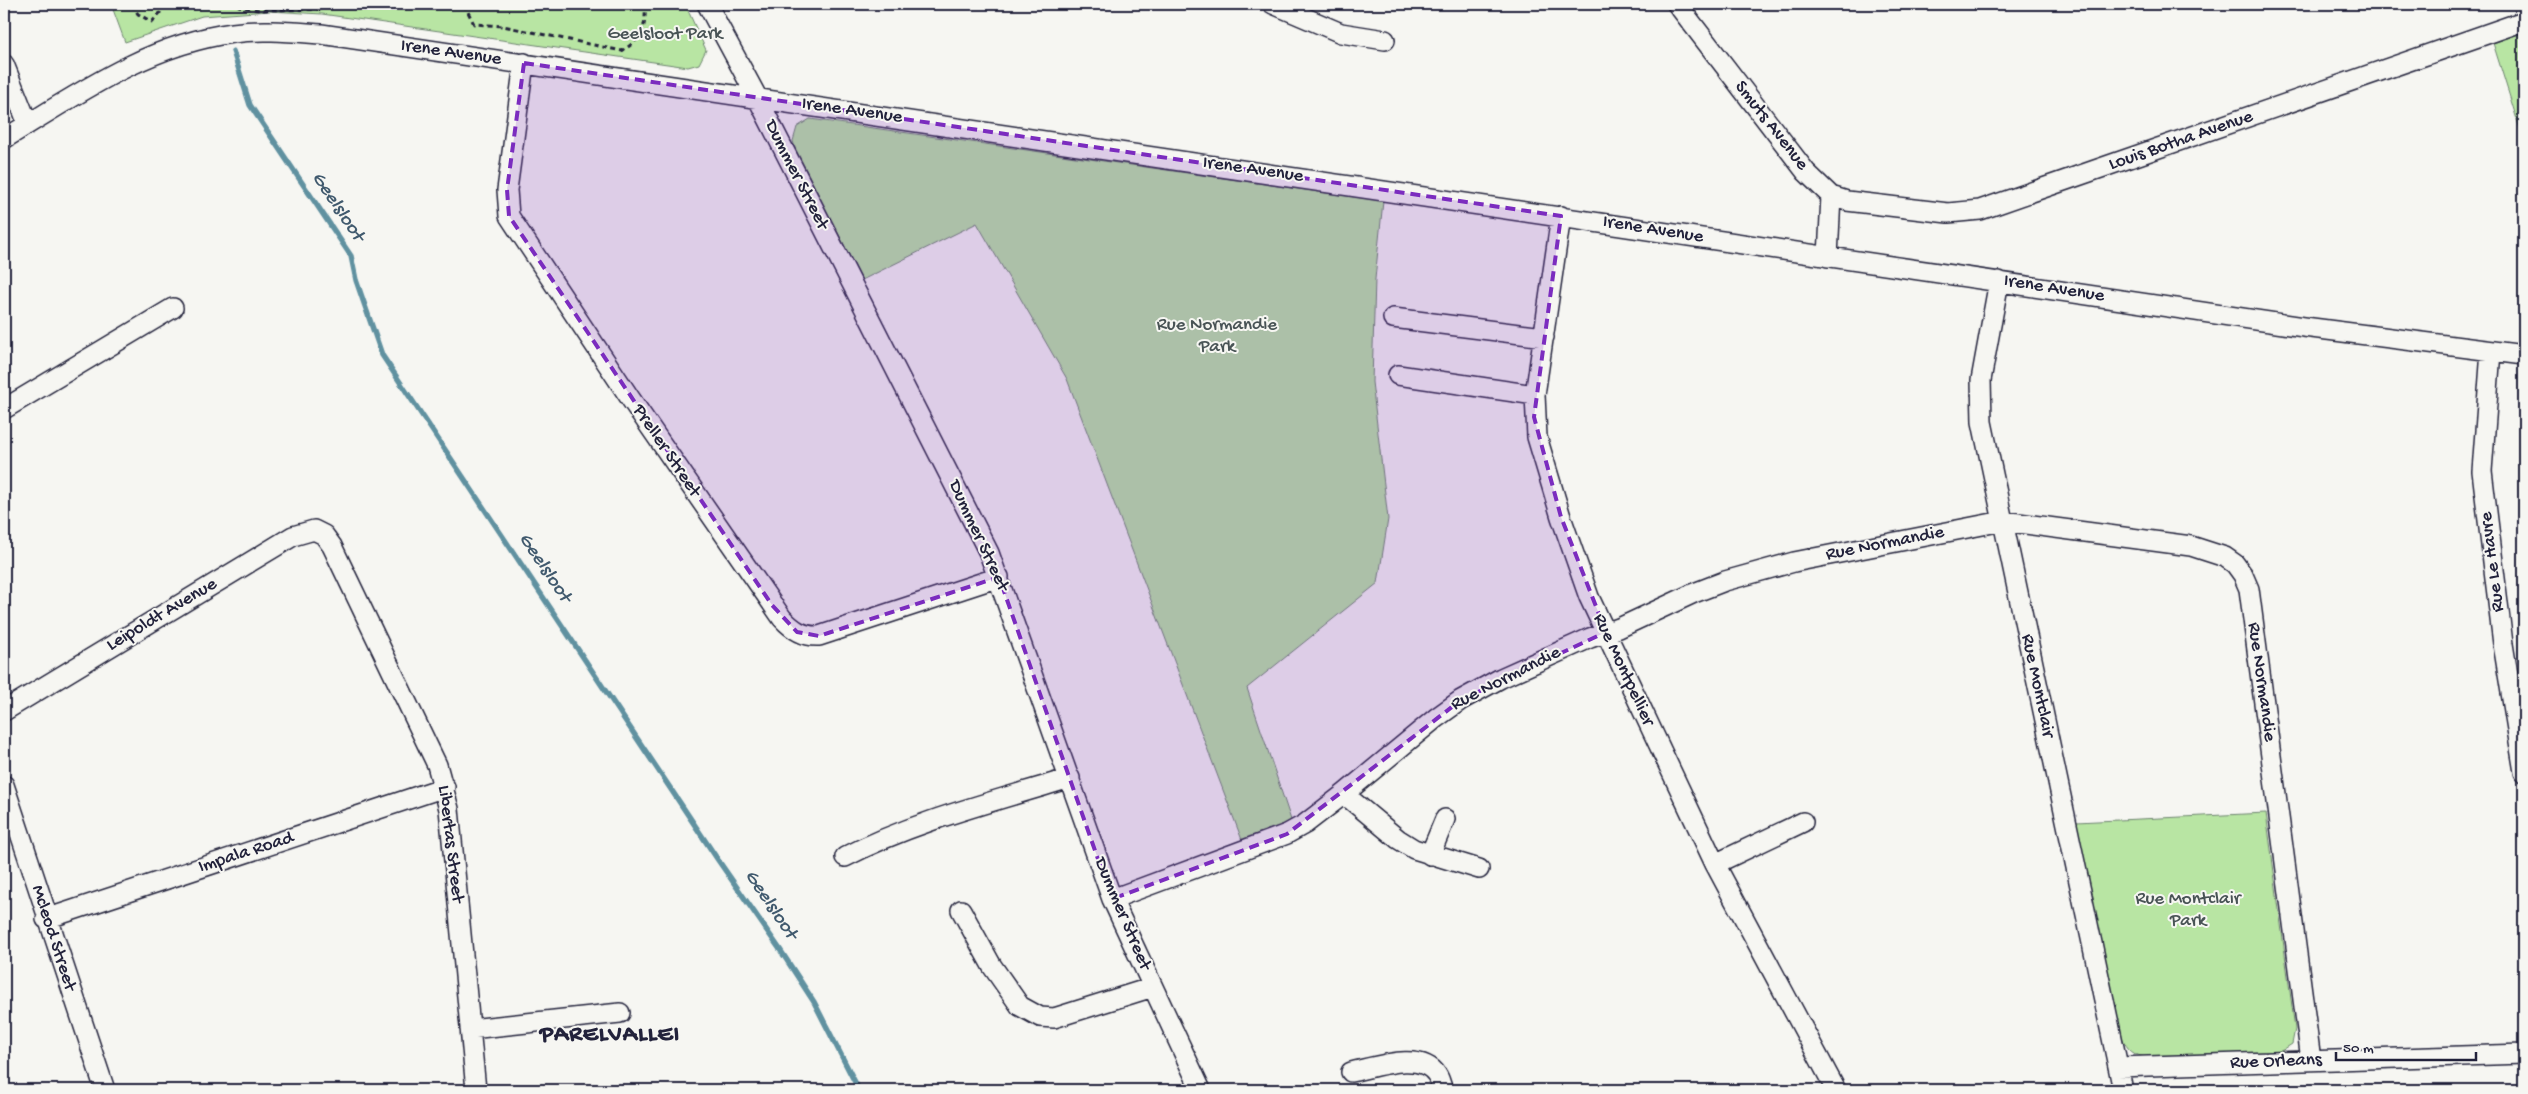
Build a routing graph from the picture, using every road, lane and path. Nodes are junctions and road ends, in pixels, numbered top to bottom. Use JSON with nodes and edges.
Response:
{"nodes":[{"id":1,"x":132,"y":4,"type":"edge"},
{"id":2,"x":162,"y":4,"type":"edge"},
{"id":3,"x":237,"y":4,"type":"edge"},
{"id":4,"x":328,"y":4,"type":"edge"},
{"id":5,"x":464,"y":4,"type":"edge"},
{"id":6,"x":645,"y":4,"type":"edge"},
{"id":7,"x":707,"y":4,"type":"edge"},
{"id":8,"x":1273,"y":4,"type":"edge"},
{"id":9,"x":1677,"y":4,"type":"edge"},
{"id":10,"x":2524,"y":21,"type":"edge"},
{"id":11,"x":1385,"y":40,"type":"dead end"},
{"id":12,"x":524,"y":63,"type":"junction"},
{"id":13,"x":4,"y":64,"type":"edge"},
{"id":14,"x":757,"y":97,"type":"junction"},
{"id":15,"x":28,"y":124,"type":"junction"},
{"id":16,"x":4,"y":139,"type":"edge"},
{"id":17,"x":1831,"y":196,"type":"junction"},
{"id":18,"x":1561,"y":216,"type":"junction"},
{"id":19,"x":1828,"y":257,"type":"junction"},
{"id":20,"x":1999,"y":281,"type":"junction"},
{"id":21,"x":173,"y":308,"type":"dead end"},
{"id":22,"x":1393,"y":318,"type":"dead end"},
{"id":23,"x":1544,"y":337,"type":"junction"},
{"id":24,"x":2492,"y":351,"type":"junction"},
{"id":25,"x":2524,"y":355,"type":"edge"},
{"id":26,"x":1398,"y":375,"type":"dead end"},
{"id":27,"x":1535,"y":396,"type":"junction"},
{"id":28,"x":4,"y":409,"type":"edge"},
{"id":29,"x":2002,"y":522,"type":"junction"},
{"id":30,"x":324,"y":535,"type":"joint"},
{"id":31,"x":999,"y":576,"type":"junction"},
{"id":32,"x":1606,"y":632,"type":"junction"},
{"id":33,"x":2518,"y":698,"type":"edge"},
{"id":34,"x":4,"y":711,"type":"edge"},
{"id":35,"x":2524,"y":772,"type":"edge"},
{"id":36,"x":1070,"y":778,"type":"junction"},
{"id":37,"x":4,"y":785,"type":"edge"},
{"id":38,"x":445,"y":787,"type":"junction"},
{"id":39,"x":1344,"y":794,"type":"junction"},
{"id":40,"x":1445,"y":819,"type":"dead end"},
{"id":41,"x":1803,"y":822,"type":"dead end"},
{"id":42,"x":1430,"y":855,"type":"junction"},
{"id":43,"x":846,"y":857,"type":"dead end"},
{"id":44,"x":1716,"y":864,"type":"junction"},
{"id":45,"x":1479,"y":870,"type":"dead end"},
{"id":46,"x":1112,"y":899,"type":"junction"},
{"id":47,"x":961,"y":910,"type":"dead end"},
{"id":48,"x":46,"y":919,"type":"junction"},
{"id":49,"x":1153,"y":987,"type":"junction"},
{"id":50,"x":620,"y":1013,"type":"dead end"},
{"id":51,"x":470,"y":1029,"type":"junction"},
{"id":52,"x":2524,"y":1054,"type":"edge"},
{"id":53,"x":2311,"y":1060,"type":"junction"},
{"id":54,"x":2118,"y":1067,"type":"junction"},
{"id":55,"x":1351,"y":1072,"type":"dead end"},
{"id":56,"x":105,"y":1090,"type":"edge"},
{"id":57,"x":476,"y":1090,"type":"edge"},
{"id":58,"x":1201,"y":1090,"type":"edge"},
{"id":59,"x":1443,"y":1090,"type":"edge"},
{"id":60,"x":1836,"y":1090,"type":"edge"},
{"id":61,"x":2123,"y":1090,"type":"edge"}],
"edges":[{"from":1,"to":2,"type":"path"},
{"from":3,"to":4,"type":"path"},
{"from":5,"to":6,"type":"path"},
{"from":7,"to":14,"type":"street","name":"Dummer Street"},
{"from":8,"to":11,"type":"street"},
{"from":9,"to":17,"type":"street","name":"Smuts Avenue"},
{"from":10,"to":17,"type":"street","name":"Louis Botha Avenue"},
{"from":12,"to":14,"type":"street","name":"Irene Avenue"},
{"from":12,"to":15,"type":"street","name":"Irene Avenue"},
{"from":12,"to":31,"type":"street","name":"Preller Street"},
{"from":13,"to":15,"type":"street"},
{"from":14,"to":18,"type":"street","name":"Irene Avenue"},
{"from":14,"to":31,"type":"street","name":"Dummer Street"},
{"from":15,"to":16,"type":"street","name":"Irene Avenue"},
{"from":17,"to":19,"type":"street"},
{"from":18,"to":19,"type":"street","name":"Irene Avenue"},
{"from":18,"to":23,"type":"street","name":"Rue Montpellier"},
{"from":19,"to":20,"type":"street","name":"Irene Avenue"},
{"from":20,"to":24,"type":"street","name":"Irene Avenue"},
{"from":20,"to":29,"type":"street","name":"Rue Montclair"},
{"from":21,"to":28,"type":"street"},
{"from":22,"to":23,"type":"street"},
{"from":23,"to":27,"type":"street","name":"Rue Montpellier"},
{"from":24,"to":25,"type":"street","name":"Irene Avenue"},
{"from":24,"to":33,"type":"street","name":"Rue Le Havre"},
{"from":26,"to":27,"type":"street"},
{"from":27,"to":32,"type":"street","name":"Rue Montpellier"},
{"from":29,"to":32,"type":"street","name":"Rue Normandie"},
{"from":29,"to":53,"type":"street","name":"Rue Normandie"},
{"from":29,"to":54,"type":"street","name":"Rue Montclair"},
{"from":30,"to":34,"type":"street","name":"Leipoldt Avenue"},
{"from":30,"to":38,"type":"street","name":"Libertas Street"},
{"from":31,"to":36,"type":"street","name":"Dummer Street"},
{"from":32,"to":39,"type":"street","name":"Rue Normandie"},
{"from":32,"to":44,"type":"street","name":"Rue Montpellier"},
{"from":33,"to":35,"type":"street","name":"Rue Le Havre"},
{"from":36,"to":43,"type":"street"},
{"from":36,"to":46,"type":"street","name":"Dummer Street"},
{"from":37,"to":48,"type":"street","name":"Mcleod Street"},
{"from":38,"to":48,"type":"street","name":"Impala Road"},
{"from":38,"to":51,"type":"street","name":"Libertas Street"},
{"from":39,"to":42,"type":"street"},
{"from":39,"to":46,"type":"street","name":"Rue Normandie"},
{"from":40,"to":42,"type":"street"},
{"from":41,"to":44,"type":"street"},
{"from":42,"to":45,"type":"street"},
{"from":44,"to":60,"type":"street","name":"Rue Montpellier"},
{"from":46,"to":49,"type":"street","name":"Dummer Street"},
{"from":47,"to":49,"type":"street"},
{"from":48,"to":56,"type":"street","name":"Mcleod Street"},
{"from":49,"to":58,"type":"street","name":"Dummer Street"},
{"from":50,"to":51,"type":"street"},
{"from":51,"to":57,"type":"street","name":"Libertas Street"},
{"from":52,"to":53,"type":"street","name":"Rue Orleans"},
{"from":53,"to":54,"type":"street","name":"Rue Orleans"},
{"from":54,"to":61,"type":"street","name":"Rue Montclair"},
{"from":55,"to":59,"type":"street"}]}
